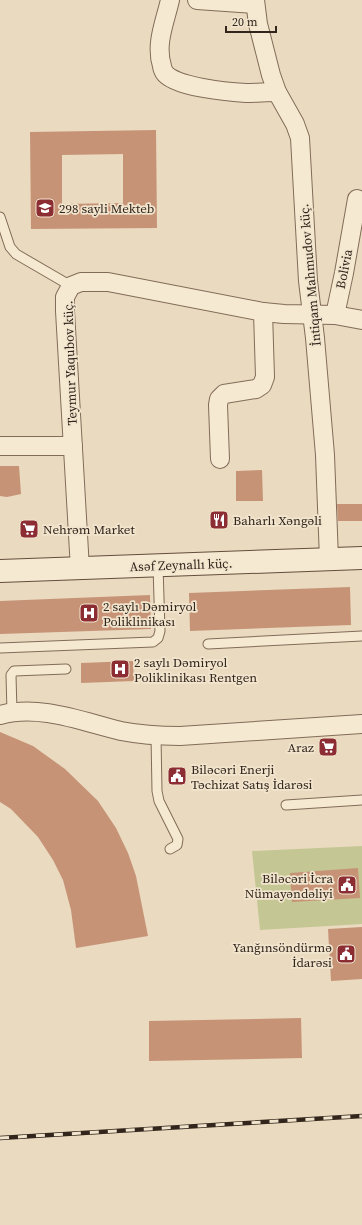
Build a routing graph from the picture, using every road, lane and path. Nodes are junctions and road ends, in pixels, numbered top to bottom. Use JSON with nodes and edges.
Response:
{"nodes":[{"id":1,"x":170,"y":0,"type":"edge"},
{"id":2,"x":197,"y":0,"type":"edge"},
{"id":3,"x":255,"y":2,"type":"edge"},
{"id":4,"x":277,"y":92,"type":"junction"},
{"id":5,"x":357,"y":199,"type":"dead end"},
{"id":6,"x":0,"y":218,"type":"edge"},
{"id":7,"x":71,"y":286,"type":"junction"},
{"id":8,"x":263,"y":312,"type":"junction"},
{"id":9,"x":312,"y":315,"type":"junction"},
{"id":10,"x":334,"y":315,"type":"junction"},
{"id":11,"x":362,"y":320,"type":"edge"},
{"id":12,"x":0,"y":446,"type":"edge"},
{"id":13,"x":73,"y":446,"type":"junction"},
{"id":14,"x":220,"y":459,"type":"dead end"},
{"id":15,"x":362,"y":558,"type":"edge"},
{"id":16,"x":329,"y":559,"type":"junction"},
{"id":17,"x":158,"y":566,"type":"junction"},
{"id":18,"x":80,"y":569,"type":"junction"},
{"id":19,"x":0,"y":571,"type":"edge"},
{"id":20,"x":362,"y":636,"type":"edge"},
{"id":21,"x":208,"y":644,"type":"dead end"},
{"id":22,"x":0,"y":648,"type":"edge"},
{"id":23,"x":66,"y":669,"type":"dead end"},
{"id":24,"x":6,"y":714,"type":"edge"},
{"id":25,"x":362,"y":724,"type":"edge"},
{"id":26,"x":156,"y":736,"type":"junction"},
{"id":27,"x":362,"y":800,"type":"edge"},
{"id":28,"x":286,"y":805,"type":"dead end"},
{"id":29,"x":170,"y":849,"type":"dead end"}],
"edges":[{"from":1,"to":4,"type":"street"},
{"from":2,"to":3,"type":"street"},
{"from":3,"to":4,"type":"street","name":"İntiqam Mahmudov küç."},
{"from":4,"to":9,"type":"street","name":"İntiqam Mahmudov küç."},
{"from":5,"to":10,"type":"street","name":"Bolivia"},
{"from":6,"to":7,"type":"lane"},
{"from":7,"to":8,"type":"street","name":"Teymur Yaqubov küç."},
{"from":7,"to":13,"type":"street","name":"Teymur Yaqubov küç."},
{"from":8,"to":9,"type":"street","name":"Teymur Yaqubov küç."},
{"from":8,"to":14,"type":"street"},
{"from":9,"to":10,"type":"street","name":"Teymur Yaqubov küç."},
{"from":9,"to":16,"type":"street","name":"İntiqam Mahmudov küç."},
{"from":10,"to":11,"type":"street","name":"Teymur Yaqubov küç."},
{"from":12,"to":13,"type":"street"},
{"from":13,"to":18,"type":"street","name":"Teymur Yaqubov küç."},
{"from":15,"to":16,"type":"main road","name":"Asəf Zeynallı küç."},
{"from":16,"to":17,"type":"main road","name":"Asəf Zeynallı küç."},
{"from":17,"to":18,"type":"main road","name":"Asəf Zeynallı küç."},
{"from":17,"to":22,"type":"lane"},
{"from":18,"to":19,"type":"main road","name":"Asəf Zeynallı küç."},
{"from":20,"to":21,"type":"lane"},
{"from":23,"to":24,"type":"lane"},
{"from":24,"to":26,"type":"street"},
{"from":25,"to":26,"type":"street"},
{"from":26,"to":29,"type":"lane"},
{"from":27,"to":28,"type":"lane"}]}
